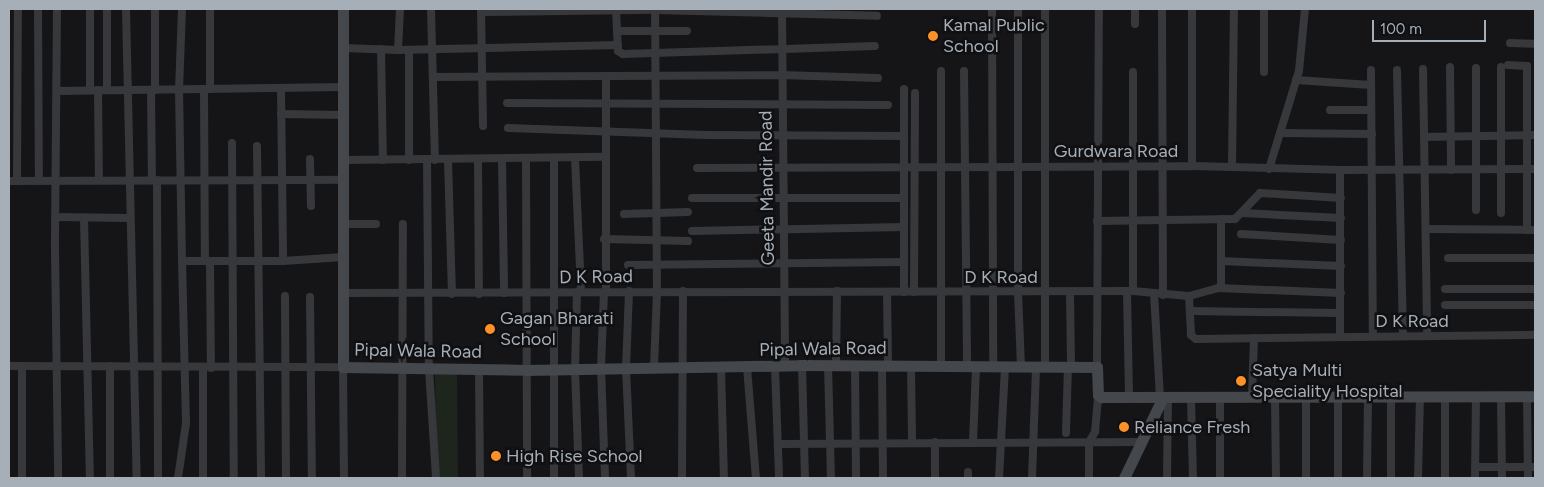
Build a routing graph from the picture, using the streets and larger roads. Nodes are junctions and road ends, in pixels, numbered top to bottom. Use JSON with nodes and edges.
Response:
{"nodes":[{"id":1,"x":18,"y":9,"type":"edge"},
{"id":2,"x":38,"y":9,"type":"edge"},
{"id":3,"x":57,"y":9,"type":"edge"},
{"id":4,"x":90,"y":9,"type":"edge"},
{"id":5,"x":107,"y":9,"type":"edge"},
{"id":6,"x":126,"y":9,"type":"edge"},
{"id":7,"x":155,"y":9,"type":"edge"},
{"id":8,"x":182,"y":9,"type":"edge"},
{"id":9,"x":210,"y":9,"type":"edge"},
{"id":10,"x":343,"y":9,"type":"edge"},
{"id":11,"x":400,"y":9,"type":"edge"},
{"id":12,"x":431,"y":9,"type":"edge"},
{"id":13,"x":655,"y":9,"type":"edge"},
{"id":14,"x":992,"y":9,"type":"edge"},
{"id":15,"x":1018,"y":9,"type":"edge"},
{"id":16,"x":1045,"y":9,"type":"edge"},
{"id":17,"x":1099,"y":9,"type":"edge"},
{"id":18,"x":1135,"y":9,"type":"edge"},
{"id":19,"x":1162,"y":9,"type":"edge"},
{"id":20,"x":1192,"y":9,"type":"edge"},
{"id":21,"x":1234,"y":9,"type":"edge"},
{"id":22,"x":1264,"y":9,"type":"edge"},
{"id":23,"x":1305,"y":9,"type":"edge"},
{"id":24,"x":616,"y":10,"type":"junction"},
{"id":25,"x":481,"y":11,"type":"edge"},
{"id":26,"x":782,"y":12,"type":"edge"},
{"id":27,"x":877,"y":16,"type":"dead end"},
{"id":28,"x":1135,"y":24,"type":"dead end"},
{"id":29,"x":617,"y":31,"type":"junction"},
{"id":30,"x":656,"y":31,"type":"junction"},
{"id":31,"x":687,"y":31,"type":"dead end"},
{"id":32,"x":1510,"y":43,"type":"dead end"},
{"id":33,"x":1535,"y":44,"type":"edge"},
{"id":34,"x":618,"y":45,"type":"junction"},
{"id":35,"x":875,"y":46,"type":"dead end"},
{"id":36,"x":344,"y":48,"type":"junction"},
{"id":37,"x":481,"y":48,"type":"junction"},
{"id":38,"x":782,"y":48,"type":"junction"},
{"id":39,"x":381,"y":49,"type":"junction"},
{"id":40,"x":432,"y":49,"type":"junction"},
{"id":41,"x":398,"y":50,"type":"junction"},
{"id":42,"x":409,"y":50,"type":"junction"},
{"id":43,"x":656,"y":52,"type":"junction"},
{"id":44,"x":1450,"y":67,"type":"dead end"},
{"id":45,"x":1476,"y":68,"type":"dead end"},
{"id":46,"x":1423,"y":69,"type":"dead end"},
{"id":47,"x":941,"y":70,"type":"dead end"},
{"id":48,"x":1371,"y":70,"type":"dead end"},
{"id":49,"x":1397,"y":70,"type":"dead end"},
{"id":50,"x":964,"y":71,"type":"dead end"},
{"id":51,"x":1133,"y":72,"type":"dead end"},
{"id":52,"x":1264,"y":72,"type":"dead end"},
{"id":53,"x":782,"y":75,"type":"junction"},
{"id":54,"x":606,"y":76,"type":"junction"},
{"id":55,"x":434,"y":77,"type":"junction"},
{"id":56,"x":482,"y":77,"type":"junction"},
{"id":57,"x":656,"y":77,"type":"junction"},
{"id":58,"x":878,"y":78,"type":"dead end"},
{"id":59,"x":1296,"y":80,"type":"junction"},
{"id":60,"x":1371,"y":85,"type":"junction"},
{"id":61,"x":344,"y":87,"type":"junction"},
{"id":62,"x":207,"y":89,"type":"junction"},
{"id":63,"x":281,"y":89,"type":"junction"},
{"id":64,"x":904,"y":89,"type":"dead end"},
{"id":65,"x":94,"y":90,"type":"junction"},
{"id":66,"x":108,"y":90,"type":"junction"},
{"id":67,"x":126,"y":90,"type":"junction"},
{"id":68,"x":153,"y":90,"type":"junction"},
{"id":69,"x":179,"y":90,"type":"junction"},
{"id":70,"x":58,"y":91,"type":"junction"},
{"id":71,"x":915,"y":93,"type":"dead end"},
{"id":72,"x":606,"y":102,"type":"junction"},
{"id":73,"x":507,"y":103,"type":"dead end"},
{"id":74,"x":656,"y":104,"type":"junction"},
{"id":75,"x":781,"y":105,"type":"junction"},
{"id":76,"x":888,"y":105,"type":"dead end"},
{"id":77,"x":1330,"y":110,"type":"dead end"},
{"id":78,"x":1371,"y":110,"type":"junction"},
{"id":79,"x":281,"y":114,"type":"junction"},
{"id":80,"x":344,"y":115,"type":"junction"},
{"id":81,"x":483,"y":126,"type":"dead end"},
{"id":82,"x":508,"y":128,"type":"dead end"},
{"id":83,"x":605,"y":130,"type":"junction"},
{"id":84,"x":656,"y":131,"type":"junction"},
{"id":85,"x":1280,"y":133,"type":"junction"},
{"id":86,"x":781,"y":134,"type":"junction"},
{"id":87,"x":1372,"y":134,"type":"junction"},
{"id":88,"x":1501,"y":135,"type":"junction"},
{"id":89,"x":1526,"y":135,"type":"junction"},
{"id":90,"x":1535,"y":135,"type":"edge"},
{"id":91,"x":904,"y":136,"type":"junction"},
{"id":92,"x":1450,"y":136,"type":"junction"},
{"id":93,"x":1476,"y":136,"type":"junction"},
{"id":94,"x":1425,"y":137,"type":"junction"},
{"id":95,"x":232,"y":143,"type":"dead end"},
{"id":96,"x":258,"y":146,"type":"dead end"},
{"id":97,"x":9,"y":156,"type":"edge"},
{"id":98,"x":18,"y":156,"type":"junction"},
{"id":99,"x":604,"y":157,"type":"junction"},
{"id":100,"x":575,"y":158,"type":"junction"},
{"id":101,"x":310,"y":159,"type":"dead end"},
{"id":102,"x":526,"y":159,"type":"junction"},
{"id":103,"x":554,"y":159,"type":"junction"},
{"id":104,"x":344,"y":160,"type":"junction"},
{"id":105,"x":383,"y":160,"type":"junction"},
{"id":106,"x":409,"y":160,"type":"junction"},
{"id":107,"x":431,"y":160,"type":"junction"},
{"id":108,"x":448,"y":160,"type":"junction"},
{"id":109,"x":478,"y":160,"type":"junction"},
{"id":110,"x":502,"y":160,"type":"junction"},
{"id":111,"x":1045,"y":166,"type":"junction"},
{"id":112,"x":1097,"y":166,"type":"junction"},
{"id":113,"x":1132,"y":166,"type":"junction"},
{"id":114,"x":1162,"y":166,"type":"junction"},
{"id":115,"x":1192,"y":166,"type":"junction"},
{"id":116,"x":904,"y":167,"type":"junction"},
{"id":117,"x":914,"y":167,"type":"junction"},
{"id":118,"x":941,"y":167,"type":"junction"},
{"id":119,"x":965,"y":167,"type":"junction"},
{"id":120,"x":991,"y":167,"type":"junction"},
{"id":121,"x":1017,"y":167,"type":"junction"},
{"id":122,"x":1232,"y":167,"type":"junction"},
{"id":123,"x":696,"y":168,"type":"dead end"},
{"id":124,"x":781,"y":168,"type":"junction"},
{"id":125,"x":1269,"y":169,"type":"junction"},
{"id":126,"x":1476,"y":169,"type":"junction"},
{"id":127,"x":1531,"y":169,"type":"edge"},
{"id":128,"x":1340,"y":170,"type":"junction"},
{"id":129,"x":1372,"y":170,"type":"junction"},
{"id":130,"x":1398,"y":170,"type":"junction"},
{"id":131,"x":1426,"y":170,"type":"junction"},
{"id":132,"x":1451,"y":170,"type":"junction"},
{"id":133,"x":1501,"y":170,"type":"junction"},
{"id":134,"x":99,"y":180,"type":"junction"},
{"id":135,"x":128,"y":180,"type":"junction"},
{"id":136,"x":155,"y":180,"type":"junction"},
{"id":137,"x":180,"y":180,"type":"junction"},
{"id":138,"x":204,"y":180,"type":"junction"},
{"id":139,"x":233,"y":180,"type":"junction"},
{"id":140,"x":258,"y":180,"type":"junction"},
{"id":141,"x":344,"y":180,"type":"junction"},
{"id":142,"x":13,"y":181,"type":"edge"},
{"id":143,"x":39,"y":181,"type":"junction"},
{"id":144,"x":57,"y":181,"type":"junction"},
{"id":145,"x":310,"y":181,"type":"junction"},
{"id":146,"x":282,"y":182,"type":"junction"},
{"id":147,"x":692,"y":198,"type":"dead end"},
{"id":148,"x":782,"y":198,"type":"junction"},
{"id":149,"x":904,"y":198,"type":"junction"},
{"id":150,"x":1341,"y":198,"type":"junction"},
{"id":151,"x":310,"y":206,"type":"dead end"},
{"id":152,"x":1476,"y":210,"type":"dead end"},
{"id":153,"x":688,"y":212,"type":"dead end"},
{"id":154,"x":656,"y":213,"type":"junction"},
{"id":155,"x":1242,"y":213,"type":"junction"},
{"id":156,"x":1501,"y":213,"type":"dead end"},
{"id":157,"x":624,"y":214,"type":"dead end"},
{"id":158,"x":56,"y":217,"type":"junction"},
{"id":159,"x":84,"y":218,"type":"junction"},
{"id":160,"x":129,"y":218,"type":"junction"},
{"id":161,"x":1133,"y":218,"type":"junction"},
{"id":162,"x":1163,"y":218,"type":"junction"},
{"id":163,"x":1341,"y":218,"type":"junction"},
{"id":164,"x":1221,"y":219,"type":"junction"},
{"id":165,"x":1097,"y":221,"type":"junction"},
{"id":166,"x":344,"y":224,"type":"junction"},
{"id":167,"x":376,"y":224,"type":"dead end"},
{"id":168,"x":403,"y":224,"type":"dead end"},
{"id":169,"x":904,"y":227,"type":"junction"},
{"id":170,"x":692,"y":230,"type":"dead end"},
{"id":171,"x":782,"y":230,"type":"junction"},
{"id":172,"x":1426,"y":230,"type":"junction"},
{"id":173,"x":1531,"y":230,"type":"edge"},
{"id":174,"x":1241,"y":234,"type":"dead end"},
{"id":175,"x":604,"y":239,"type":"junction"},
{"id":176,"x":1341,"y":240,"type":"junction"},
{"id":177,"x":656,"y":241,"type":"junction"},
{"id":178,"x":688,"y":241,"type":"dead end"},
{"id":179,"x":344,"y":257,"type":"junction"},
{"id":180,"x":1448,"y":258,"type":"dead end"},
{"id":181,"x":1535,"y":258,"type":"edge"},
{"id":182,"x":258,"y":260,"type":"junction"},
{"id":183,"x":182,"y":261,"type":"junction"},
{"id":184,"x":207,"y":261,"type":"junction"},
{"id":185,"x":232,"y":261,"type":"junction"},
{"id":186,"x":283,"y":261,"type":"junction"},
{"id":187,"x":783,"y":261,"type":"junction"},
{"id":188,"x":1221,"y":261,"type":"junction"},
{"id":189,"x":904,"y":262,"type":"junction"},
{"id":190,"x":628,"y":265,"type":"dead end"},
{"id":191,"x":656,"y":265,"type":"junction"},
{"id":192,"x":1341,"y":266,"type":"junction"},
{"id":193,"x":1221,"y":288,"type":"junction"},
{"id":194,"x":1445,"y":289,"type":"dead end"},
{"id":195,"x":1535,"y":289,"type":"edge"},
{"id":196,"x":630,"y":291,"type":"junction"},
{"id":197,"x":657,"y":291,"type":"junction"},
{"id":198,"x":683,"y":291,"type":"junction"},
{"id":199,"x":783,"y":291,"type":"junction"},
{"id":200,"x":1098,"y":291,"type":"junction"},
{"id":201,"x":1130,"y":291,"type":"junction"},
{"id":202,"x":554,"y":292,"type":"junction"},
{"id":203,"x":579,"y":292,"type":"junction"},
{"id":204,"x":605,"y":292,"type":"junction"},
{"id":205,"x":837,"y":292,"type":"junction"},
{"id":206,"x":887,"y":292,"type":"junction"},
{"id":207,"x":904,"y":292,"type":"junction"},
{"id":208,"x":914,"y":292,"type":"junction"},
{"id":209,"x":940,"y":292,"type":"junction"},
{"id":210,"x":968,"y":292,"type":"junction"},
{"id":211,"x":992,"y":292,"type":"junction"},
{"id":212,"x":1018,"y":292,"type":"junction"},
{"id":213,"x":1044,"y":292,"type":"junction"},
{"id":214,"x":1070,"y":292,"type":"junction"},
{"id":215,"x":344,"y":293,"type":"junction"},
{"id":216,"x":504,"y":293,"type":"junction"},
{"id":217,"x":526,"y":293,"type":"junction"},
{"id":218,"x":1154,"y":293,"type":"junction"},
{"id":219,"x":1341,"y":293,"type":"junction"},
{"id":220,"x":402,"y":294,"type":"junction"},
{"id":221,"x":428,"y":294,"type":"junction"},
{"id":222,"x":452,"y":294,"type":"junction"},
{"id":223,"x":479,"y":294,"type":"junction"},
{"id":224,"x":1163,"y":295,"type":"junction"},
{"id":225,"x":285,"y":296,"type":"dead end"},
{"id":226,"x":1189,"y":296,"type":"junction"},
{"id":227,"x":310,"y":297,"type":"dead end"},
{"id":228,"x":1445,"y":305,"type":"dead end"},
{"id":229,"x":1535,"y":305,"type":"edge"},
{"id":230,"x":1190,"y":311,"type":"junction"},
{"id":231,"x":1340,"y":313,"type":"junction"},
{"id":232,"x":1535,"y":335,"type":"edge"},
{"id":233,"x":1340,"y":336,"type":"junction"},
{"id":234,"x":1373,"y":336,"type":"junction"},
{"id":235,"x":1403,"y":336,"type":"junction"},
{"id":236,"x":1427,"y":336,"type":"junction"},
{"id":237,"x":1254,"y":338,"type":"junction"},
{"id":238,"x":802,"y":365,"type":"junction"},
{"id":239,"x":832,"y":365,"type":"junction"},
{"id":240,"x":855,"y":365,"type":"junction"},
{"id":241,"x":885,"y":365,"type":"junction"},
{"id":242,"x":9,"y":366,"type":"edge"},
{"id":243,"x":22,"y":366,"type":"junction"},
{"id":244,"x":58,"y":366,"type":"junction"},
{"id":245,"x":86,"y":366,"type":"junction"},
{"id":246,"x":110,"y":366,"type":"junction"},
{"id":247,"x":132,"y":366,"type":"junction"},
{"id":248,"x":311,"y":366,"type":"junction"},
{"id":249,"x":911,"y":366,"type":"junction"},
{"id":250,"x":941,"y":366,"type":"junction"},
{"id":251,"x":972,"y":366,"type":"junction"},
{"id":252,"x":999,"y":366,"type":"junction"},
{"id":253,"x":1021,"y":366,"type":"junction"},
{"id":254,"x":156,"y":367,"type":"junction"},
{"id":255,"x":185,"y":367,"type":"junction"},
{"id":256,"x":284,"y":367,"type":"junction"},
{"id":257,"x":654,"y":367,"type":"junction"},
{"id":258,"x":683,"y":367,"type":"junction"},
{"id":259,"x":721,"y":367,"type":"junction"},
{"id":260,"x":748,"y":367,"type":"junction"},
{"id":261,"x":780,"y":367,"type":"junction"},
{"id":262,"x":1040,"y":367,"type":"junction"},
{"id":263,"x":1070,"y":367,"type":"junction"},
{"id":264,"x":1098,"y":367,"type":"junction"},
{"id":265,"x":207,"y":368,"type":"junction"},
{"id":266,"x":232,"y":368,"type":"junction"},
{"id":267,"x":260,"y":368,"type":"junction"},
{"id":268,"x":343,"y":368,"type":"junction"},
{"id":269,"x":402,"y":368,"type":"junction"},
{"id":270,"x":601,"y":368,"type":"junction"},
{"id":271,"x":626,"y":368,"type":"junction"},
{"id":272,"x":429,"y":369,"type":"junction"},
{"id":273,"x":575,"y":369,"type":"junction"},
{"id":274,"x":479,"y":370,"type":"junction"},
{"id":275,"x":526,"y":370,"type":"junction"},
{"id":276,"x":553,"y":370,"type":"junction"},
{"id":277,"x":1098,"y":395,"type":"junction"},
{"id":278,"x":1531,"y":396,"type":"edge"},
{"id":279,"x":1420,"y":397,"type":"junction"},
{"id":280,"x":1445,"y":397,"type":"junction"},
{"id":281,"x":1476,"y":397,"type":"junction"},
{"id":282,"x":1502,"y":397,"type":"junction"},
{"id":283,"x":1129,"y":398,"type":"junction"},
{"id":284,"x":1163,"y":398,"type":"junction"},
{"id":285,"x":1191,"y":398,"type":"junction"},
{"id":286,"x":1220,"y":398,"type":"junction"},
{"id":287,"x":1252,"y":398,"type":"junction"},
{"id":288,"x":1275,"y":398,"type":"junction"},
{"id":289,"x":1306,"y":398,"type":"junction"},
{"id":290,"x":1338,"y":398,"type":"junction"},
{"id":291,"x":1368,"y":398,"type":"junction"},
{"id":292,"x":1391,"y":398,"type":"junction"},
{"id":293,"x":1066,"y":433,"type":"dead end"},
{"id":294,"x":1032,"y":441,"type":"junction"},
{"id":295,"x":882,"y":442,"type":"junction"},
{"id":296,"x":912,"y":442,"type":"junction"},
{"id":297,"x":935,"y":442,"type":"junction"},
{"id":298,"x":973,"y":442,"type":"junction"},
{"id":299,"x":999,"y":442,"type":"junction"},
{"id":300,"x":1089,"y":442,"type":"junction"},
{"id":301,"x":1141,"y":442,"type":"junction"},
{"id":302,"x":829,"y":443,"type":"junction"},
{"id":303,"x":855,"y":443,"type":"junction"},
{"id":304,"x":779,"y":444,"type":"junction"},
{"id":305,"x":804,"y":444,"type":"junction"},
{"id":306,"x":1476,"y":467,"type":"junction"},
{"id":307,"x":1502,"y":467,"type":"junction"},
{"id":308,"x":1531,"y":467,"type":"edge"},
{"id":309,"x":22,"y":478,"type":"edge"},
{"id":310,"x":58,"y":478,"type":"edge"},
{"id":311,"x":90,"y":478,"type":"edge"},
{"id":312,"x":110,"y":478,"type":"edge"},
{"id":313,"x":137,"y":478,"type":"edge"},
{"id":314,"x":158,"y":478,"type":"edge"},
{"id":315,"x":178,"y":478,"type":"edge"},
{"id":316,"x":203,"y":478,"type":"edge"},
{"id":317,"x":234,"y":478,"type":"edge"},
{"id":318,"x":261,"y":478,"type":"edge"},
{"id":319,"x":286,"y":478,"type":"edge"},
{"id":320,"x":312,"y":478,"type":"edge"},
{"id":321,"x":344,"y":478,"type":"edge"},
{"id":322,"x":402,"y":478,"type":"edge"},
{"id":323,"x":436,"y":478,"type":"edge"},
{"id":324,"x":480,"y":478,"type":"edge"},
{"id":325,"x":527,"y":478,"type":"edge"},
{"id":326,"x":554,"y":478,"type":"edge"},
{"id":327,"x":578,"y":478,"type":"edge"},
{"id":328,"x":605,"y":478,"type":"edge"},
{"id":329,"x":631,"y":478,"type":"edge"},
{"id":330,"x":682,"y":478,"type":"edge"},
{"id":331,"x":724,"y":478,"type":"edge"},
{"id":332,"x":756,"y":478,"type":"edge"},
{"id":333,"x":779,"y":478,"type":"edge"},
{"id":334,"x":805,"y":478,"type":"edge"},
{"id":335,"x":831,"y":478,"type":"edge"},
{"id":336,"x":856,"y":478,"type":"edge"},
{"id":337,"x":883,"y":478,"type":"edge"},
{"id":338,"x":935,"y":478,"type":"edge"},
{"id":339,"x":999,"y":478,"type":"edge"},
{"id":340,"x":1032,"y":478,"type":"edge"},
{"id":341,"x":1089,"y":478,"type":"edge"},
{"id":342,"x":1124,"y":478,"type":"edge"},
{"id":343,"x":1167,"y":478,"type":"edge"},
{"id":344,"x":1193,"y":478,"type":"edge"},
{"id":345,"x":1220,"y":478,"type":"edge"},
{"id":346,"x":1276,"y":478,"type":"edge"},
{"id":347,"x":1306,"y":478,"type":"edge"},
{"id":348,"x":1338,"y":478,"type":"edge"},
{"id":349,"x":1367,"y":478,"type":"edge"},
{"id":350,"x":1391,"y":478,"type":"edge"},
{"id":351,"x":1418,"y":478,"type":"edge"},
{"id":352,"x":1445,"y":478,"type":"edge"},
{"id":353,"x":1476,"y":478,"type":"edge"},
{"id":354,"x":1502,"y":478,"type":"edge"},
{"id":355,"x":1528,"y":478,"type":"edge"}],
"edges":[{"from":1,"to":98,"type":"street"},
{"from":2,"to":143,"type":"street"},
{"from":3,"to":70,"type":"street"},
{"from":4,"to":65,"type":"street"},
{"from":5,"to":66,"type":"street"},
{"from":6,"to":67,"type":"street"},
{"from":7,"to":68,"type":"street"},
{"from":8,"to":69,"type":"street"},
{"from":9,"to":62,"type":"street"},
{"from":10,"to":36,"type":"street"},
{"from":11,"to":41,"type":"street"},
{"from":12,"to":40,"type":"street"},
{"from":13,"to":24,"type":"street"},
{"from":13,"to":26,"type":"street"},
{"from":13,"to":30,"type":"street"},
{"from":14,"to":120,"type":"street"},
{"from":15,"to":121,"type":"street"},
{"from":16,"to":111,"type":"street"},
{"from":17,"to":112,"type":"street"},
{"from":18,"to":28,"type":"street"},
{"from":19,"to":114,"type":"street"},
{"from":20,"to":115,"type":"street"},
{"from":21,"to":122,"type":"street"},
{"from":22,"to":52,"type":"street"},
{"from":23,"to":59,"type":"street"},
{"from":24,"to":25,"type":"street"},
{"from":24,"to":29,"type":"street"},
{"from":25,"to":37,"type":"street"},
{"from":26,"to":27,"type":"street"},
{"from":26,"to":38,"type":"street","name":"Geeta Mandir Road"},
{"from":29,"to":30,"type":"street"},
{"from":29,"to":34,"type":"street"},
{"from":30,"to":31,"type":"street"},
{"from":30,"to":43,"type":"street"},
{"from":32,"to":33,"type":"street"},
{"from":34,"to":37,"type":"street"},
{"from":34,"to":43,"type":"street"},
{"from":35,"to":38,"type":"street"},
{"from":36,"to":39,"type":"street"},
{"from":36,"to":61,"type":"street"},
{"from":37,"to":40,"type":"street"},
{"from":37,"to":56,"type":"street"},
{"from":38,"to":43,"type":"street"},
{"from":38,"to":53,"type":"street","name":"Geeta Mandir Road"},
{"from":39,"to":41,"type":"street"},
{"from":39,"to":105,"type":"street"},
{"from":40,"to":42,"type":"street"},
{"from":40,"to":55,"type":"street"},
{"from":41,"to":42,"type":"street"},
{"from":42,"to":106,"type":"street"},
{"from":43,"to":57,"type":"street"},
{"from":44,"to":92,"type":"street"},
{"from":45,"to":93,"type":"street"},
{"from":46,"to":94,"type":"street"},
{"from":47,"to":118,"type":"street"},
{"from":48,"to":60,"type":"street"},
{"from":49,"to":130,"type":"street"},
{"from":50,"to":119,"type":"street"},
{"from":51,"to":113,"type":"street"},
{"from":53,"to":57,"type":"street"},
{"from":53,"to":58,"type":"street"},
{"from":53,"to":75,"type":"street","name":"Geeta Mandir Road"},
{"from":54,"to":56,"type":"street"},
{"from":54,"to":57,"type":"street"},
{"from":54,"to":72,"type":"street"},
{"from":55,"to":56,"type":"street"},
{"from":55,"to":107,"type":"street"},
{"from":56,"to":81,"type":"street"},
{"from":57,"to":74,"type":"street"},
{"from":59,"to":60,"type":"street"},
{"from":59,"to":85,"type":"street"},
{"from":60,"to":78,"type":"street"},
{"from":61,"to":63,"type":"street"},
{"from":61,"to":80,"type":"street"},
{"from":62,"to":63,"type":"street"},
{"from":62,"to":69,"type":"street"},
{"from":62,"to":138,"type":"street"},
{"from":63,"to":79,"type":"street"},
{"from":64,"to":91,"type":"street"},
{"from":65,"to":66,"type":"street"},
{"from":65,"to":70,"type":"street"},
{"from":65,"to":134,"type":"street"},
{"from":66,"to":67,"type":"street"},
{"from":67,"to":68,"type":"street"},
{"from":67,"to":135,"type":"street"},
{"from":68,"to":69,"type":"street"},
{"from":68,"to":136,"type":"street"},
{"from":69,"to":137,"type":"street"},
{"from":70,"to":144,"type":"street"},
{"from":71,"to":117,"type":"street"},
{"from":72,"to":73,"type":"street"},
{"from":72,"to":74,"type":"street"},
{"from":72,"to":83,"type":"street"},
{"from":74,"to":75,"type":"street"},
{"from":74,"to":84,"type":"street"},
{"from":75,"to":76,"type":"street"},
{"from":75,"to":86,"type":"street","name":"Geeta Mandir Road"},
{"from":77,"to":78,"type":"street"},
{"from":78,"to":87,"type":"street"},
{"from":79,"to":80,"type":"street"},
{"from":79,"to":146,"type":"street"},
{"from":80,"to":104,"type":"street"},
{"from":82,"to":83,"type":"street"},
{"from":83,"to":84,"type":"street"},
{"from":83,"to":99,"type":"street"},
{"from":84,"to":86,"type":"street"},
{"from":84,"to":154,"type":"street"},
{"from":85,"to":87,"type":"street"},
{"from":85,"to":125,"type":"street"},
{"from":86,"to":91,"type":"street"},
{"from":86,"to":124,"type":"street","name":"Geeta Mandir Road"},
{"from":87,"to":129,"type":"street"},
{"from":88,"to":89,"type":"street"},
{"from":88,"to":89,"type":"street"},
{"from":88,"to":93,"type":"street"},
{"from":88,"to":133,"type":"street"},
{"from":89,"to":90,"type":"street"},
{"from":89,"to":127,"type":"street"},
{"from":91,"to":116,"type":"street"},
{"from":92,"to":93,"type":"street"},
{"from":92,"to":94,"type":"street"},
{"from":92,"to":132,"type":"street"},
{"from":93,"to":126,"type":"street"},
{"from":94,"to":131,"type":"street"},
{"from":95,"to":139,"type":"street"},
{"from":96,"to":140,"type":"street"},
{"from":97,"to":98,"type":"street"},
{"from":98,"to":142,"type":"street"},
{"from":99,"to":100,"type":"street"},
{"from":99,"to":175,"type":"street"},
{"from":100,"to":103,"type":"street"},
{"from":100,"to":203,"type":"street"},
{"from":101,"to":145,"type":"street"},
{"from":102,"to":103,"type":"street"},
{"from":102,"to":110,"type":"street"},
{"from":102,"to":217,"type":"street"},
{"from":103,"to":202,"type":"street"},
{"from":104,"to":105,"type":"street"},
{"from":104,"to":141,"type":"street"},
{"from":105,"to":106,"type":"street"},
{"from":106,"to":107,"type":"street"},
{"from":107,"to":108,"type":"street"},
{"from":107,"to":221,"type":"street"},
{"from":108,"to":109,"type":"street"},
{"from":108,"to":222,"type":"street"},
{"from":109,"to":110,"type":"street"},
{"from":109,"to":223,"type":"street"},
{"from":110,"to":216,"type":"street"},
{"from":111,"to":112,"type":"street","name":"Gurdwara Road"},
{"from":111,"to":121,"type":"street","name":"Gurdwara Road"},
{"from":111,"to":213,"type":"street"},
{"from":112,"to":113,"type":"street","name":"Gurdwara Road"},
{"from":112,"to":165,"type":"street"},
{"from":113,"to":114,"type":"street","name":"Gurdwara Road"},
{"from":113,"to":161,"type":"street"},
{"from":114,"to":115,"type":"street","name":"Gurdwara Road"},
{"from":114,"to":162,"type":"street"},
{"from":115,"to":122,"type":"street","name":"Gurdwara Road"},
{"from":116,"to":117,"type":"street","name":"Gurdwara Road"},
{"from":116,"to":124,"type":"street","name":"Gurdwara Road"},
{"from":116,"to":149,"type":"street"},
{"from":117,"to":118,"type":"street","name":"Gurdwara Road"},
{"from":117,"to":208,"type":"street"},
{"from":118,"to":119,"type":"street","name":"Gurdwara Road"},
{"from":118,"to":209,"type":"street"},
{"from":119,"to":120,"type":"street","name":"Gurdwara Road"},
{"from":119,"to":210,"type":"street"},
{"from":120,"to":121,"type":"street","name":"Gurdwara Road"},
{"from":120,"to":211,"type":"street"},
{"from":121,"to":212,"type":"street"},
{"from":122,"to":125,"type":"street","name":"Gurdwara Road"},
{"from":123,"to":124,"type":"street","name":"Gurdwara Road"},
{"from":124,"to":148,"type":"street","name":"Geeta Mandir Road"},
{"from":125,"to":128,"type":"street","name":"Gurdwara Road"},
{"from":126,"to":132,"type":"street","name":"Gurdwara Road"},
{"from":126,"to":133,"type":"street","name":"Gurdwara Road"},
{"from":126,"to":152,"type":"street"},
{"from":127,"to":133,"type":"street","name":"Gurdwara Road"},
{"from":127,"to":173,"type":"street"},
{"from":128,"to":129,"type":"street","name":"Gurdwara Road"},
{"from":128,"to":150,"type":"street"},
{"from":129,"to":130,"type":"street","name":"Gurdwara Road"},
{"from":129,"to":234,"type":"street"},
{"from":130,"to":131,"type":"street","name":"Gurdwara Road"},
{"from":130,"to":235,"type":"street"},
{"from":131,"to":132,"type":"street","name":"Gurdwara Road"},
{"from":131,"to":172,"type":"street"},
{"from":133,"to":156,"type":"street"},
{"from":134,"to":135,"type":"street"},
{"from":134,"to":144,"type":"street"},
{"from":135,"to":136,"type":"street"},
{"from":135,"to":160,"type":"street"},
{"from":136,"to":137,"type":"street"},
{"from":136,"to":254,"type":"street"},
{"from":137,"to":138,"type":"street"},
{"from":137,"to":183,"type":"street"},
{"from":138,"to":139,"type":"street"},
{"from":138,"to":184,"type":"street"},
{"from":139,"to":140,"type":"street"},
{"from":139,"to":185,"type":"street"},
{"from":140,"to":146,"type":"street"},
{"from":140,"to":182,"type":"street"},
{"from":141,"to":145,"type":"street"},
{"from":141,"to":166,"type":"street"},
{"from":142,"to":143,"type":"street"},
{"from":143,"to":144,"type":"street"},
{"from":144,"to":158,"type":"street"},
{"from":145,"to":146,"type":"street"},
{"from":145,"to":151,"type":"street"},
{"from":146,"to":186,"type":"street"},
{"from":147,"to":148,"type":"street"},
{"from":148,"to":149,"type":"street"},
{"from":148,"to":171,"type":"street","name":"Geeta Mandir Road"},
{"from":149,"to":169,"type":"street"},
{"from":150,"to":155,"type":"street"},
{"from":150,"to":163,"type":"street"},
{"from":153,"to":154,"type":"street"},
{"from":154,"to":157,"type":"street"},
{"from":154,"to":177,"type":"street"},
{"from":155,"to":163,"type":"street"},
{"from":155,"to":164,"type":"street"},
{"from":158,"to":159,"type":"street"},
{"from":158,"to":244,"type":"street"},
{"from":159,"to":160,"type":"street"},
{"from":159,"to":245,"type":"street"},
{"from":160,"to":247,"type":"street"},
{"from":161,"to":162,"type":"street"},
{"from":161,"to":165,"type":"street"},
{"from":161,"to":201,"type":"street"},
{"from":162,"to":164,"type":"street"},
{"from":162,"to":224,"type":"street"},
{"from":163,"to":176,"type":"street"},
{"from":164,"to":188,"type":"street"},
{"from":165,"to":200,"type":"street"},
{"from":166,"to":167,"type":"street"},
{"from":166,"to":179,"type":"street"},
{"from":168,"to":220,"type":"street"},
{"from":169,"to":171,"type":"street"},
{"from":169,"to":189,"type":"street"},
{"from":170,"to":171,"type":"street"},
{"from":171,"to":187,"type":"street","name":"Geeta Mandir Road"},
{"from":172,"to":173,"type":"street"},
{"from":172,"to":236,"type":"street"},
{"from":174,"to":176,"type":"street"},
{"from":175,"to":177,"type":"street"},
{"from":175,"to":204,"type":"street"},
{"from":176,"to":192,"type":"street"},
{"from":177,"to":178,"type":"street"},
{"from":177,"to":191,"type":"street"},
{"from":179,"to":186,"type":"street"},
{"from":179,"to":215,"type":"street"},
{"from":180,"to":181,"type":"street"},
{"from":182,"to":185,"type":"street"},
{"from":182,"to":186,"type":"street"},
{"from":182,"to":267,"type":"street"},
{"from":183,"to":184,"type":"street"},
{"from":183,"to":255,"type":"street"},
{"from":184,"to":185,"type":"street"},
{"from":184,"to":265,"type":"street"},
{"from":185,"to":266,"type":"street"},
{"from":187,"to":189,"type":"street"},
{"from":187,"to":191,"type":"street"},
{"from":187,"to":199,"type":"street","name":"Geeta Mandir Road"},
{"from":188,"to":192,"type":"street"},
{"from":188,"to":193,"type":"street"},
{"from":189,"to":207,"type":"street"},
{"from":190,"to":191,"type":"street"},
{"from":191,"to":197,"type":"street"},
{"from":192,"to":219,"type":"street"},
{"from":193,"to":219,"type":"street"},
{"from":193,"to":226,"type":"street"},
{"from":194,"to":195,"type":"street"},
{"from":196,"to":197,"type":"street","name":"D K Road"},
{"from":196,"to":204,"type":"street","name":"D K Road"},
{"from":196,"to":271,"type":"street"},
{"from":197,"to":198,"type":"street","name":"D K Road"},
{"from":197,"to":257,"type":"street"},
{"from":198,"to":199,"type":"street","name":"D K Road"},
{"from":198,"to":258,"type":"street"},
{"from":199,"to":205,"type":"street","name":"D K Road"},
{"from":199,"to":261,"type":"street","name":"Geeta Mandir Road"},
{"from":200,"to":201,"type":"street","name":"D K Road"},
{"from":200,"to":214,"type":"street","name":"D K Road"},
{"from":200,"to":264,"type":"street"},
{"from":201,"to":218,"type":"street","name":"D K Road"},
{"from":201,"to":283,"type":"street"},
{"from":202,"to":203,"type":"street","name":"D K Road"},
{"from":202,"to":217,"type":"street","name":"D K Road"},
{"from":202,"to":276,"type":"street"},
{"from":203,"to":204,"type":"street","name":"D K Road"},
{"from":203,"to":273,"type":"street"},
{"from":204,"to":270,"type":"street"},
{"from":205,"to":206,"type":"street","name":"D K Road"},
{"from":205,"to":239,"type":"street"},
{"from":206,"to":207,"type":"street","name":"D K Road"},
{"from":206,"to":241,"type":"street"},
{"from":207,"to":208,"type":"street","name":"D K Road"},
{"from":208,"to":209,"type":"street","name":"D K Road"},
{"from":209,"to":210,"type":"street","name":"D K Road"},
{"from":209,"to":250,"type":"street"},
{"from":210,"to":211,"type":"street","name":"D K Road"},
{"from":210,"to":251,"type":"street"},
{"from":211,"to":212,"type":"street","name":"D K Road"},
{"from":211,"to":252,"type":"street"},
{"from":212,"to":213,"type":"street","name":"D K Road"},
{"from":212,"to":253,"type":"street"},
{"from":213,"to":214,"type":"street","name":"D K Road"},
{"from":213,"to":262,"type":"street"},
{"from":214,"to":263,"type":"street"},
{"from":215,"to":220,"type":"street","name":"D K Road"},
{"from":215,"to":268,"type":"street"},
{"from":216,"to":217,"type":"street","name":"D K Road"},
{"from":216,"to":223,"type":"street","name":"D K Road"},
{"from":217,"to":275,"type":"street"},
{"from":218,"to":224,"type":"street","name":"D K Road"},
{"from":218,"to":284,"type":"street"},
{"from":219,"to":231,"type":"street"},
{"from":220,"to":221,"type":"street","name":"D K Road"},
{"from":220,"to":269,"type":"street"},
{"from":221,"to":222,"type":"street","name":"D K Road"},
{"from":221,"to":272,"type":"street"},
{"from":222,"to":223,"type":"street","name":"D K Road"},
{"from":224,"to":226,"type":"street","name":"D K Road"},
{"from":225,"to":256,"type":"street"},
{"from":226,"to":230,"type":"street","name":"D K Road"},
{"from":227,"to":248,"type":"street"},
{"from":228,"to":229,"type":"street"},
{"from":230,"to":231,"type":"street"},
{"from":230,"to":237,"type":"street","name":"D K Road"},
{"from":231,"to":233,"type":"street"},
{"from":232,"to":236,"type":"street","name":"D K Road"},
{"from":233,"to":234,"type":"street","name":"D K Road"},
{"from":233,"to":237,"type":"street","name":"D K Road"},
{"from":234,"to":235,"type":"street","name":"D K Road"},
{"from":235,"to":236,"type":"street","name":"D K Road"},
{"from":237,"to":287,"type":"street"},
{"from":238,"to":239,"type":"street","name":"Pipal Wala Road"},
{"from":238,"to":261,"type":"street","name":"Pipal Wala Road"},
{"from":238,"to":305,"type":"street"},
{"from":239,"to":240,"type":"street","name":"Pipal Wala Road"},
{"from":239,"to":302,"type":"street"},
{"from":240,"to":241,"type":"street","name":"Pipal Wala Road"},
{"from":240,"to":303,"type":"street"},
{"from":241,"to":249,"type":"street","name":"Pipal Wala Road"},
{"from":241,"to":295,"type":"street"},
{"from":242,"to":243,"type":"street","name":"Pipal Wala Road"},
{"from":243,"to":244,"type":"street","name":"Pipal Wala Road"},
{"from":243,"to":309,"type":"street"},
{"from":244,"to":245,"type":"street","name":"Pipal Wala Road"},
{"from":244,"to":310,"type":"street"},
{"from":245,"to":246,"type":"street","name":"Pipal Wala Road"},
{"from":245,"to":311,"type":"street"},
{"from":246,"to":247,"type":"street","name":"Pipal Wala Road"},
{"from":246,"to":312,"type":"street"},
{"from":247,"to":254,"type":"street","name":"Pipal Wala Road"},
{"from":247,"to":313,"type":"street"},
{"from":248,"to":256,"type":"street","name":"Pipal Wala Road"},
{"from":248,"to":268,"type":"street","name":"Pipal Wala Road"},
{"from":248,"to":320,"type":"street"},
{"from":249,"to":250,"type":"street","name":"Pipal Wala Road"},
{"from":249,"to":296,"type":"street"},
{"from":250,"to":251,"type":"street","name":"Pipal Wala Road"},
{"from":251,"to":252,"type":"street","name":"Pipal Wala Road"},
{"from":251,"to":298,"type":"street"},
{"from":252,"to":253,"type":"street","name":"Pipal Wala Road"},
{"from":252,"to":299,"type":"street"},
{"from":253,"to":262,"type":"street","name":"Pipal Wala Road"},
{"from":254,"to":255,"type":"street","name":"Pipal Wala Road"},
{"from":254,"to":314,"type":"street"},
{"from":255,"to":265,"type":"street","name":"Pipal Wala Road"},
{"from":255,"to":315,"type":"street"},
{"from":256,"to":267,"type":"street","name":"Pipal Wala Road"},
{"from":256,"to":319,"type":"street"},
{"from":257,"to":258,"type":"street","name":"Pipal Wala Road"},
{"from":257,"to":271,"type":"street","name":"Pipal Wala Road"},
{"from":258,"to":259,"type":"street","name":"Pipal Wala Road"},
{"from":258,"to":330,"type":"street"},
{"from":259,"to":260,"type":"street","name":"Pipal Wala Road"},
{"from":259,"to":331,"type":"street"},
{"from":260,"to":261,"type":"street","name":"Pipal Wala Road"},
{"from":260,"to":332,"type":"street"},
{"from":261,"to":304,"type":"street","name":"Geeta Mandir Road"},
{"from":262,"to":263,"type":"street","name":"Pipal Wala Road"},
{"from":262,"to":294,"type":"street"},
{"from":263,"to":264,"type":"street","name":"Pipal Wala Road"},
{"from":263,"to":293,"type":"street"},
{"from":264,"to":277,"type":"street"},
{"from":265,"to":266,"type":"street","name":"Pipal Wala Road"},
{"from":265,"to":316,"type":"street"},
{"from":266,"to":267,"type":"street","name":"Pipal Wala Road"},
{"from":266,"to":317,"type":"street"},
{"from":267,"to":318,"type":"street"},
{"from":268,"to":269,"type":"street","name":"Pipal Wala Road"},
{"from":268,"to":321,"type":"street"},
{"from":269,"to":272,"type":"street","name":"Pipal Wala Road"},
{"from":269,"to":322,"type":"street"},
{"from":270,"to":271,"type":"street","name":"Pipal Wala Road"},
{"from":270,"to":273,"type":"street","name":"Pipal Wala Road"},
{"from":270,"to":328,"type":"street"},
{"from":271,"to":329,"type":"street"},
{"from":272,"to":274,"type":"street","name":"Pipal Wala Road"},
{"from":272,"to":323,"type":"street"},
{"from":273,"to":276,"type":"street","name":"Pipal Wala Road"},
{"from":273,"to":327,"type":"street"},
{"from":274,"to":275,"type":"street","name":"Pipal Wala Road"},
{"from":274,"to":324,"type":"street"},
{"from":275,"to":276,"type":"street","name":"Pipal Wala Road"},
{"from":275,"to":325,"type":"street"},
{"from":276,"to":326,"type":"street"},
{"from":277,"to":283,"type":"street"},
{"from":277,"to":300,"type":"street"},
{"from":278,"to":282,"type":"street"},
{"from":278,"to":308,"type":"street"},
{"from":279,"to":280,"type":"street"},
{"from":279,"to":292,"type":"street"},
{"from":279,"to":351,"type":"street"},
{"from":280,"to":281,"type":"street"},
{"from":280,"to":352,"type":"street"},
{"from":281,"to":282,"type":"street"},
{"from":281,"to":306,"type":"street"},
{"from":282,"to":307,"type":"street"},
{"from":283,"to":284,"type":"street"},
{"from":284,"to":285,"type":"street"},
{"from":284,"to":301,"type":"street"},
{"from":284,"to":343,"type":"street"},
{"from":285,"to":286,"type":"street"},
{"from":285,"to":344,"type":"street"},
{"from":286,"to":287,"type":"street"},
{"from":286,"to":345,"type":"street"},
{"from":287,"to":288,"type":"street"},
{"from":288,"to":289,"type":"street"},
{"from":288,"to":346,"type":"street"},
{"from":289,"to":290,"type":"street"},
{"from":289,"to":347,"type":"street"},
{"from":290,"to":291,"type":"street"},
{"from":290,"to":348,"type":"street"},
{"from":291,"to":292,"type":"street"},
{"from":291,"to":349,"type":"street"},
{"from":292,"to":350,"type":"street"},
{"from":294,"to":299,"type":"street"},
{"from":294,"to":300,"type":"street"},
{"from":294,"to":340,"type":"street"},
{"from":295,"to":296,"type":"street"},
{"from":295,"to":303,"type":"street"},
{"from":295,"to":337,"type":"street"},
{"from":296,"to":297,"type":"street"},
{"from":297,"to":298,"type":"street"},
{"from":297,"to":338,"type":"street"},
{"from":298,"to":299,"type":"street"},
{"from":299,"to":339,"type":"street"},
{"from":300,"to":301,"type":"street"},
{"from":300,"to":341,"type":"street"},
{"from":301,"to":342,"type":"street"},
{"from":302,"to":303,"type":"street"},
{"from":302,"to":305,"type":"street"},
{"from":302,"to":335,"type":"street"},
{"from":303,"to":336,"type":"street"},
{"from":304,"to":305,"type":"street"},
{"from":304,"to":333,"type":"street","name":"Geeta Mandir Road"},
{"from":305,"to":334,"type":"street"},
{"from":306,"to":307,"type":"street"},
{"from":306,"to":353,"type":"street"},
{"from":307,"to":308,"type":"street"},
{"from":307,"to":354,"type":"street"},
{"from":308,"to":355,"type":"street"}]}
